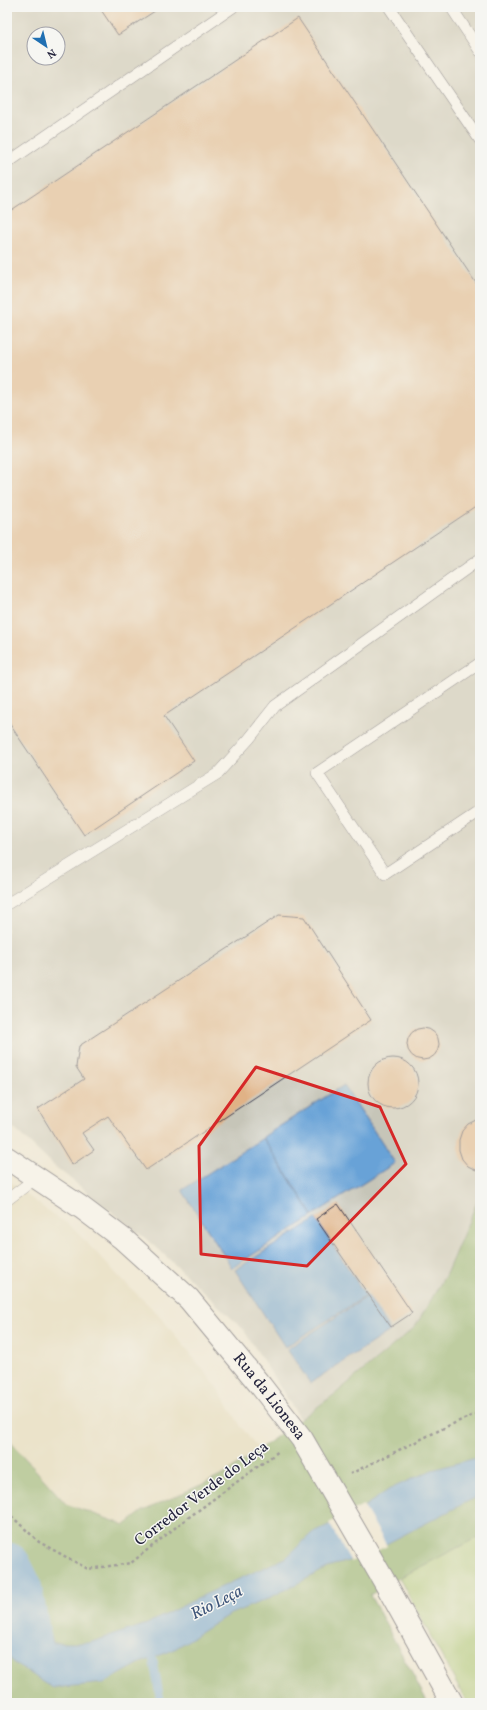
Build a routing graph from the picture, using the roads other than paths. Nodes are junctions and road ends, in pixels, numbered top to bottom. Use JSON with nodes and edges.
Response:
{"nodes":[{"id":1,"x":233,"y":7,"type":"edge"},
{"id":2,"x":389,"y":7,"type":"edge"},
{"id":3,"x":451,"y":7,"type":"edge"},
{"id":4,"x":480,"y":51,"type":"edge"},
{"id":5,"x":480,"y":140,"type":"edge"},
{"id":6,"x":7,"y":164,"type":"edge"},
{"id":7,"x":480,"y":558,"type":"edge"},
{"id":8,"x":480,"y":663,"type":"edge"},
{"id":9,"x":480,"y":811,"type":"edge"},
{"id":10,"x":7,"y":904,"type":"edge"},
{"id":11,"x":7,"y":1158,"type":"edge"},
{"id":12,"x":36,"y":1178,"type":"junction"},
{"id":13,"x":7,"y":1200,"type":"edge"},
{"id":14,"x":452,"y":1703,"type":"edge"}],
"edges":[{"from":1,"to":6,"type":"lane"},
{"from":2,"to":5,"type":"lane"},
{"from":3,"to":4,"type":"lane"},
{"from":7,"to":10,"type":"lane"},
{"from":8,"to":9,"type":"lane"},
{"from":11,"to":12,"type":"street","name":"Rua da Lionesa"},
{"from":12,"to":13,"type":"lane"},
{"from":12,"to":14,"type":"street","name":"Rua da Lionesa"}]}
